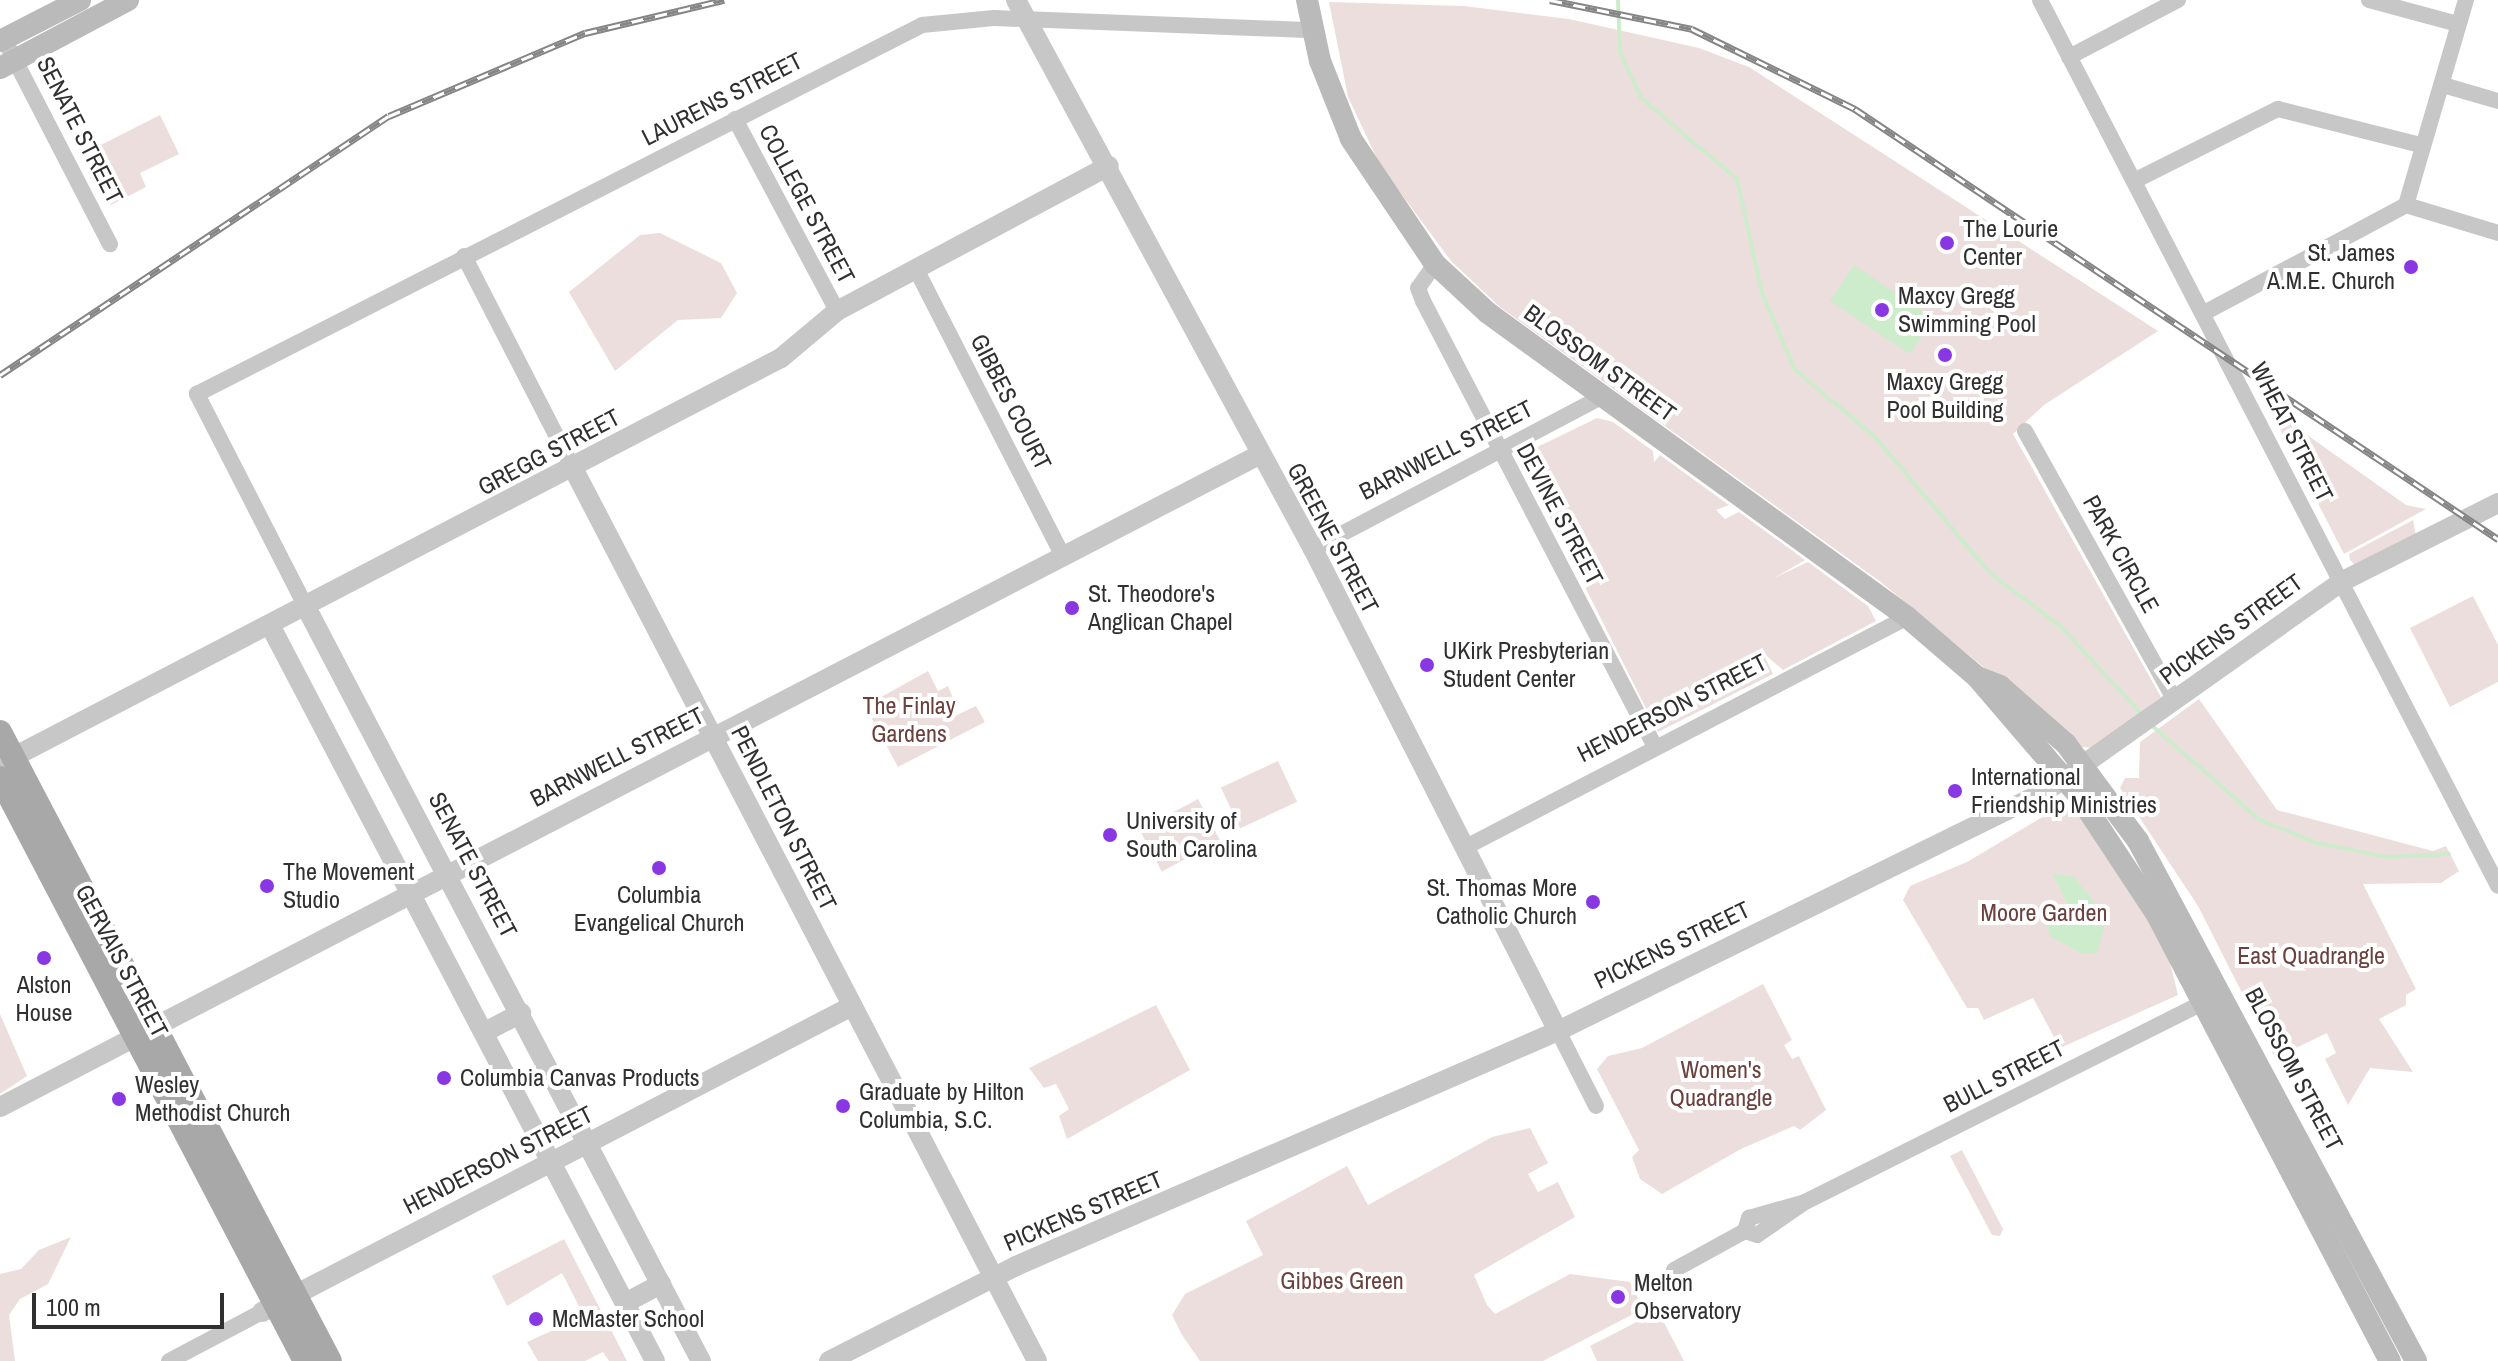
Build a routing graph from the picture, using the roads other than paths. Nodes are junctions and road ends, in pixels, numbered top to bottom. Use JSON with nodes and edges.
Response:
{"nodes":[{"id":1,"x":80,"y":0,"type":"edge"},
{"id":2,"x":128,"y":0,"type":"edge"},
{"id":3,"x":1307,"y":0,"type":"edge"},
{"id":4,"x":2040,"y":0,"type":"edge"},
{"id":5,"x":2178,"y":0,"type":"edge"},
{"id":6,"x":2369,"y":0,"type":"edge"},
{"id":7,"x":2466,"y":0,"type":"edge"},
{"id":8,"x":1020,"y":9,"type":"edge"},
{"id":9,"x":2458,"y":24,"type":"junction"},
{"id":10,"x":1312,"y":30,"type":"junction"},
{"id":11,"x":2,"y":40,"type":"edge"},
{"id":12,"x":2069,"y":57,"type":"junction"},
{"id":13,"x":7,"y":64,"type":"edge"},
{"id":14,"x":2443,"y":85,"type":"junction"},
{"id":15,"x":2498,"y":101,"type":"edge"},
{"id":16,"x":735,"y":119,"type":"junction"},
{"id":17,"x":2420,"y":145,"type":"junction"},
{"id":18,"x":1109,"y":166,"type":"junction"},
{"id":19,"x":2134,"y":181,"type":"junction"},
{"id":20,"x":2406,"y":205,"type":"junction"},
{"id":21,"x":2498,"y":233,"type":"edge"},
{"id":22,"x":110,"y":244,"type":"dead end"},
{"id":23,"x":464,"y":256,"type":"junction"},
{"id":24,"x":1435,"y":264,"type":"junction"},
{"id":25,"x":917,"y":271,"type":"junction"},
{"id":26,"x":837,"y":311,"type":"junction"},
{"id":27,"x":2204,"y":313,"type":"junction"},
{"id":28,"x":197,"y":394,"type":"joint"},
{"id":29,"x":1603,"y":396,"type":"junction"},
{"id":30,"x":2025,"y":431,"type":"dead end"},
{"id":31,"x":1503,"y":452,"type":"junction"},
{"id":32,"x":1259,"y":455,"type":"junction"},
{"id":33,"x":573,"y":468,"type":"junction"},
{"id":34,"x":2498,"y":503,"type":"edge"},
{"id":35,"x":1313,"y":549,"type":"junction"},
{"id":36,"x":1063,"y":556,"type":"junction"},
{"id":37,"x":2341,"y":582,"type":"junction"},
{"id":38,"x":307,"y":609,"type":"junction"},
{"id":39,"x":1907,"y":617,"type":"junction"},
{"id":40,"x":271,"y":627,"type":"junction"},
{"id":41,"x":1977,"y":677,"type":"junction"},
{"id":42,"x":2168,"y":706,"type":"junction"},
{"id":43,"x":0,"y":732,"type":"edge"},
{"id":44,"x":712,"y":737,"type":"junction"},
{"id":45,"x":1654,"y":745,"type":"junction"},
{"id":46,"x":7,"y":760,"type":"edge"},
{"id":47,"x":2085,"y":767,"type":"junction"},
{"id":48,"x":0,"y":778,"type":"edge"},
{"id":49,"x":2065,"y":780,"type":"junction"},
{"id":50,"x":1464,"y":848,"type":"junction"},
{"id":51,"x":449,"y":874,"type":"junction"},
{"id":52,"x":2498,"y":886,"type":"edge"},
{"id":53,"x":411,"y":895,"type":"junction"},
{"id":54,"x":2224,"y":992,"type":"junction"},
{"id":55,"x":2204,"y":1002,"type":"junction"},
{"id":56,"x":852,"y":1006,"type":"junction"},
{"id":57,"x":521,"y":1013,"type":"junction"},
{"id":58,"x":146,"y":1031,"type":"junction"},
{"id":59,"x":1558,"y":1031,"type":"junction"},
{"id":60,"x":485,"y":1032,"type":"junction"},
{"id":61,"x":1596,"y":1106,"type":"dead end"},
{"id":62,"x":0,"y":1107,"type":"edge"},
{"id":63,"x":589,"y":1143,"type":"junction"},
{"id":64,"x":552,"y":1162,"type":"junction"},
{"id":65,"x":1674,"y":1270,"type":"dead end"},
{"id":66,"x":994,"y":1277,"type":"junction"},
{"id":67,"x":661,"y":1284,"type":"junction"},
{"id":68,"x":625,"y":1303,"type":"junction"},
{"id":69,"x":278,"y":1304,"type":"junction"},
{"id":70,"x":169,"y":1361,"type":"edge"},
{"id":71,"x":305,"y":1361,"type":"edge"},
{"id":72,"x":330,"y":1361,"type":"edge"},
{"id":73,"x":655,"y":1361,"type":"edge"},
{"id":74,"x":701,"y":1361,"type":"edge"},
{"id":75,"x":829,"y":1361,"type":"edge"},
{"id":76,"x":1037,"y":1361,"type":"edge"},
{"id":77,"x":2390,"y":1361,"type":"edge"},
{"id":78,"x":2416,"y":1361,"type":"edge"}],
"edges":[{"from":1,"to":11,"type":"main road"},
{"from":2,"to":13,"type":"main road"},
{"from":3,"to":10,"type":"main road","name":"BLOSSOM STREET"},
{"from":4,"to":12,"type":"street","name":"WHEAT STREET"},
{"from":5,"to":12,"type":"street"},
{"from":6,"to":9,"type":"street"},
{"from":7,"to":9,"type":"street"},
{"from":8,"to":10,"type":"street","name":"LAURENS STREET"},
{"from":8,"to":16,"type":"street","name":"LAURENS STREET"},
{"from":8,"to":18,"type":"street","name":"GREENE STREET"},
{"from":9,"to":14,"type":"street"},
{"from":10,"to":24,"type":"main road","name":"BLOSSOM STREET"},
{"from":11,"to":13,"type":"street","name":"SENATE STREET"},
{"from":12,"to":19,"type":"street","name":"WHEAT STREET"},
{"from":13,"to":22,"type":"street","name":"SENATE STREET"},
{"from":14,"to":15,"type":"street"},
{"from":14,"to":17,"type":"street"},
{"from":16,"to":23,"type":"street","name":"LAURENS STREET"},
{"from":16,"to":26,"type":"street","name":"COLLEGE STREET"},
{"from":17,"to":19,"type":"street"},
{"from":17,"to":20,"type":"street"},
{"from":18,"to":25,"type":"street","name":"GREGG STREET"},
{"from":18,"to":32,"type":"street","name":"GREENE STREET"},
{"from":19,"to":27,"type":"street","name":"WHEAT STREET"},
{"from":20,"to":21,"type":"street"},
{"from":20,"to":27,"type":"street"},
{"from":23,"to":28,"type":"street","name":"LAURENS STREET"},
{"from":23,"to":33,"type":"street","name":"PENDLETON STREET"},
{"from":24,"to":29,"type":"main road","name":"BLOSSOM STREET"},
{"from":24,"to":31,"type":"street","name":"DEVINE STREET"},
{"from":25,"to":26,"type":"street","name":"GREGG STREET"},
{"from":25,"to":36,"type":"street","name":"GIBBES COURT"},
{"from":26,"to":33,"type":"street","name":"GREGG STREET"},
{"from":27,"to":37,"type":"street","name":"WHEAT STREET"},
{"from":28,"to":38,"type":"street","name":"SENATE STREET"},
{"from":29,"to":31,"type":"street","name":"BARNWELL STREET"},
{"from":29,"to":39,"type":"main road","name":"BLOSSOM STREET"},
{"from":30,"to":42,"type":"street","name":"PARK CIRCLE"},
{"from":31,"to":35,"type":"street","name":"BARNWELL STREET"},
{"from":31,"to":45,"type":"street","name":"DEVINE STREET"},
{"from":32,"to":35,"type":"street","name":"GREENE STREET"},
{"from":32,"to":36,"type":"street","name":"BARNWELL STREET"},
{"from":33,"to":38,"type":"street","name":"GREGG STREET"},
{"from":33,"to":44,"type":"street","name":"PENDLETON STREET"},
{"from":34,"to":37,"type":"street","name":"PICKENS STREET"},
{"from":35,"to":50,"type":"street","name":"GREENE STREET"},
{"from":36,"to":44,"type":"street","name":"BARNWELL STREET"},
{"from":37,"to":42,"type":"street","name":"PICKENS STREET"},
{"from":37,"to":52,"type":"street","name":"WHEAT STREET"},
{"from":38,"to":40,"type":"street","name":"GREGG STREET"},
{"from":38,"to":51,"type":"street","name":"SENATE STREET"},
{"from":39,"to":41,"type":"main road","name":"BLOSSOM STREET"},
{"from":39,"to":45,"type":"street","name":"HENDERSON STREET"},
{"from":40,"to":46,"type":"street","name":"GREGG STREET"},
{"from":40,"to":53,"type":"street"},
{"from":41,"to":47,"type":"main road","name":"BLOSSOM STREET"},
{"from":41,"to":49,"type":"main road","name":"BLOSSOM STREET"},
{"from":42,"to":47,"type":"street","name":"PICKENS STREET"},
{"from":43,"to":46,"type":"main road","name":"GERVAIS STREET"},
{"from":44,"to":51,"type":"street","name":"BARNWELL STREET"},
{"from":44,"to":56,"type":"street","name":"PENDLETON STREET"},
{"from":45,"to":50,"type":"street","name":"HENDERSON STREET"},
{"from":46,"to":58,"type":"main road","name":"GERVAIS STREET"},
{"from":47,"to":49,"type":"street","name":"PICKENS STREET"},
{"from":47,"to":54,"type":"main road","name":"BLOSSOM STREET"},
{"from":48,"to":58,"type":"main road","name":"GERVAIS STREET"},
{"from":49,"to":55,"type":"main road","name":"BLOSSOM STREET"},
{"from":49,"to":59,"type":"street","name":"PICKENS STREET"},
{"from":50,"to":59,"type":"street","name":"GREENE STREET"},
{"from":51,"to":53,"type":"street","name":"BARNWELL STREET"},
{"from":51,"to":57,"type":"street","name":"SENATE STREET"},
{"from":53,"to":58,"type":"street","name":"BARNWELL STREET"},
{"from":53,"to":60,"type":"street"},
{"from":54,"to":55,"type":"street","name":"BULL STREET"},
{"from":54,"to":78,"type":"main road","name":"BLOSSOM STREET"},
{"from":55,"to":65,"type":"street","name":"BULL STREET"},
{"from":55,"to":77,"type":"main road","name":"BLOSSOM STREET"},
{"from":56,"to":63,"type":"street","name":"HENDERSON STREET"},
{"from":56,"to":66,"type":"street","name":"PENDLETON STREET"},
{"from":57,"to":60,"type":"street"},
{"from":57,"to":63,"type":"street","name":"SENATE STREET"},
{"from":58,"to":62,"type":"street","name":"BARNWELL STREET"},
{"from":58,"to":69,"type":"main road","name":"GERVAIS STREET"},
{"from":59,"to":61,"type":"street","name":"GREENE STREET"},
{"from":59,"to":66,"type":"street","name":"PICKENS STREET"},
{"from":60,"to":64,"type":"street"},
{"from":63,"to":64,"type":"street","name":"HENDERSON STREET"},
{"from":63,"to":67,"type":"street","name":"SENATE STREET"},
{"from":64,"to":68,"type":"street"},
{"from":64,"to":69,"type":"street","name":"HENDERSON STREET"},
{"from":66,"to":75,"type":"street","name":"PICKENS STREET"},
{"from":66,"to":76,"type":"street","name":"PENDLETON STREET"},
{"from":67,"to":68,"type":"street"},
{"from":67,"to":74,"type":"street","name":"SENATE STREET"},
{"from":68,"to":73,"type":"street"},
{"from":69,"to":70,"type":"street","name":"HENDERSON STREET"},
{"from":69,"to":71,"type":"main road","name":"GERVAIS STREET"},
{"from":69,"to":72,"type":"main road","name":"GERVAIS STREET"}]}
